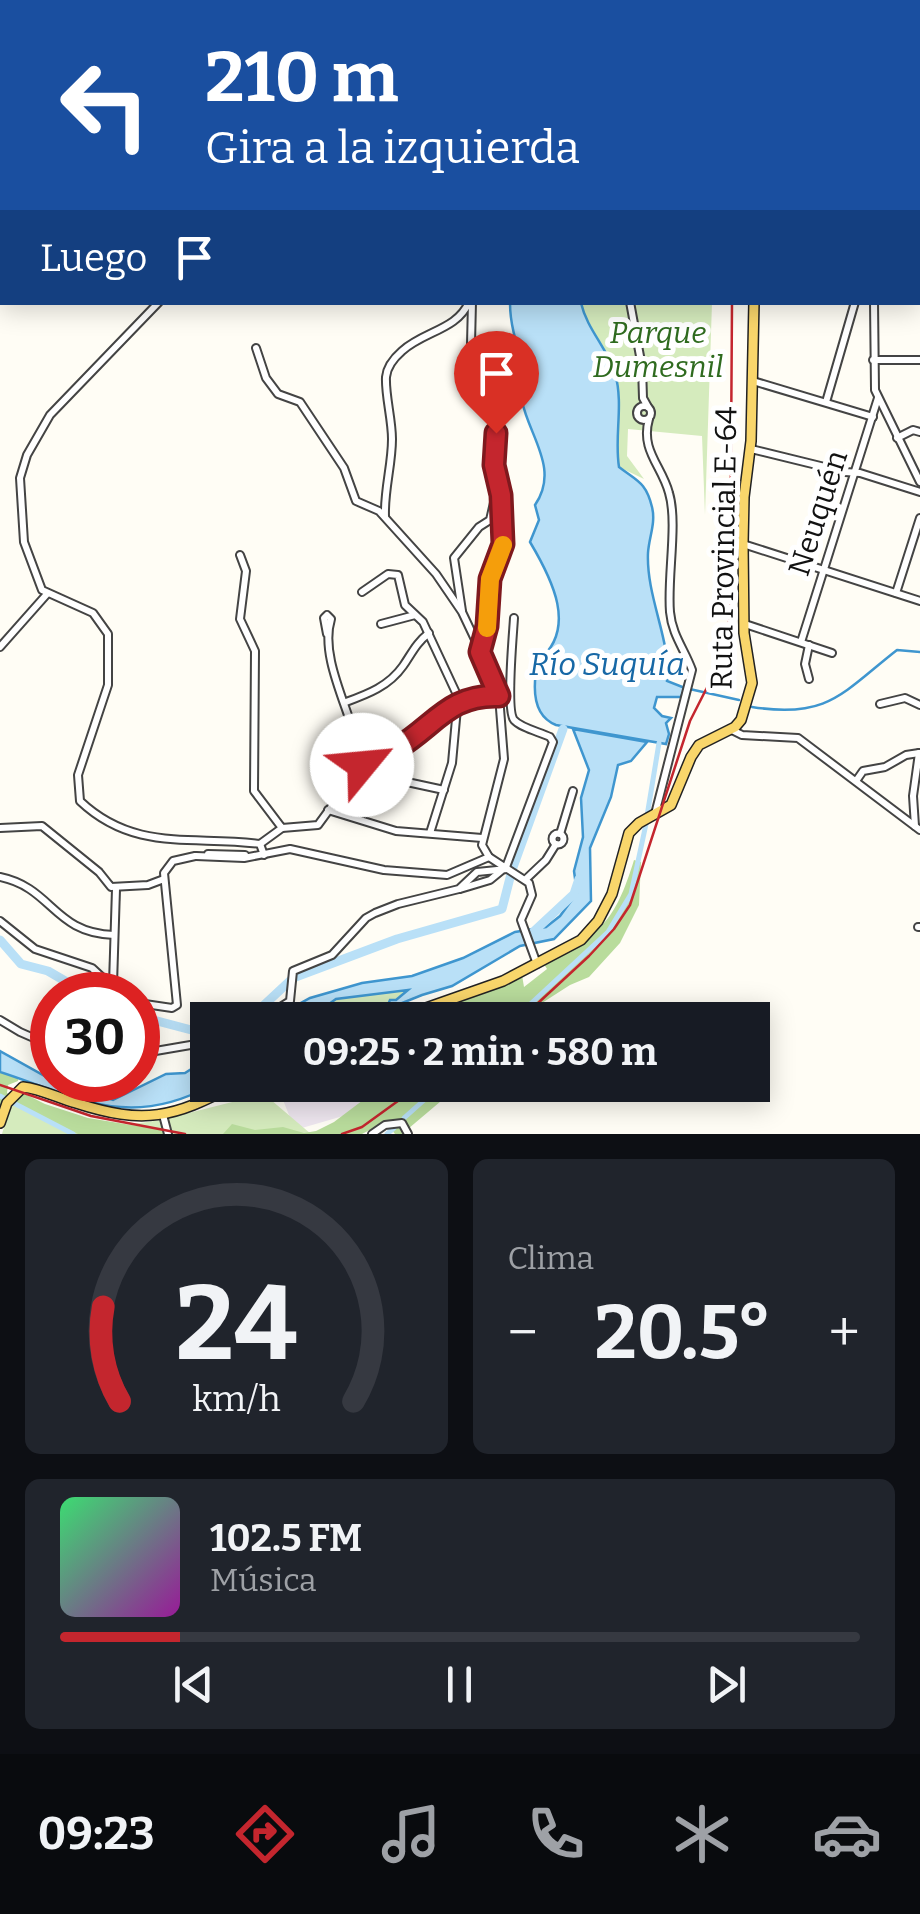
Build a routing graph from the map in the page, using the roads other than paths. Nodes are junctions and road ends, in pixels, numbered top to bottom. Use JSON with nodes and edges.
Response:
{"nodes":[{"id":1,"x":156,"y":305,"type":"edge"},
{"id":2,"x":469,"y":305,"type":"edge"},
{"id":3,"x":471,"y":305,"type":"edge"},
{"id":4,"x":631,"y":305,"type":"edge"},
{"id":5,"x":754,"y":305,"type":"edge"},
{"id":6,"x":854,"y":305,"type":"edge"},
{"id":7,"x":874,"y":305,"type":"edge"},
{"id":8,"x":256,"y":348,"type":"dead end"},
{"id":9,"x":874,"y":360,"type":"junction"},
{"id":10,"x":920,"y":360,"type":"edge"},
{"id":11,"x":751,"y":380,"type":"junction"},
{"id":12,"x":878,"y":398,"type":"junction"},
{"id":13,"x":826,"y":402,"type":"junction"},
{"id":14,"x":872,"y":417,"type":"junction"},
{"id":15,"x":920,"y":432,"type":"edge"},
{"id":16,"x":897,"y":438,"type":"junction"},
{"id":17,"x":751,"y":449,"type":"junction"},
{"id":18,"x":855,"y":472,"type":"junction"},
{"id":19,"x":920,"y":482,"type":"edge"},
{"id":20,"x":498,"y":485,"type":"junction"},
{"id":21,"x":920,"y":492,"type":"edge"},
{"id":22,"x":385,"y":517,"type":"junction"},
{"id":23,"x":920,"y":518,"type":"edge"},
{"id":24,"x":743,"y":544,"type":"junction"},
{"id":25,"x":240,"y":555,"type":"dead end"},
{"id":26,"x":823,"y":569,"type":"junction"},
{"id":27,"x":362,"y":592,"type":"dead end"},
{"id":28,"x":896,"y":593,"type":"junction"},
{"id":29,"x":47,"y":594,"type":"junction"},
{"id":30,"x":920,"y":602,"type":"edge"},
{"id":31,"x":462,"y":612,"type":"junction"},
{"id":32,"x":416,"y":614,"type":"junction"},
{"id":33,"x":514,"y":618,"type":"dead end"},
{"id":34,"x":380,"y":624,"type":"dead end"},
{"id":35,"x":744,"y":624,"type":"junction"},
{"id":36,"x":429,"y":633,"type":"junction"},
{"id":37,"x":328,"y":634,"type":"dead end"},
{"id":38,"x":804,"y":644,"type":"junction"},
{"id":39,"x":0,"y":648,"type":"edge"},
{"id":40,"x":480,"y":652,"type":"junction"},
{"id":41,"x":832,"y":653,"type":"dead end"},
{"id":42,"x":810,"y":679,"type":"dead end"},
{"id":43,"x":510,"y":686,"type":"junction"},
{"id":44,"x":499,"y":696,"type":"junction"},
{"id":45,"x":346,"y":702,"type":"junction"},
{"id":46,"x":458,"y":703,"type":"junction"},
{"id":47,"x":880,"y":704,"type":"dead end"},
{"id":48,"x":920,"y":705,"type":"edge"},
{"id":49,"x":730,"y":730,"type":"junction"},
{"id":50,"x":398,"y":748,"type":"junction"},
{"id":51,"x":919,"y":754,"type":"edge"},
{"id":52,"x":362,"y":765,"type":"junction"},
{"id":53,"x":361,"y":781,"type":"junction"},
{"id":54,"x":856,"y":781,"type":"junction"},
{"id":55,"x":444,"y":790,"type":"junction"},
{"id":56,"x":573,"y":791,"type":"dead end"},
{"id":57,"x":328,"y":810,"type":"junction"},
{"id":58,"x":351,"y":816,"type":"junction"},
{"id":59,"x":654,"y":816,"type":"junction"},
{"id":60,"x":0,"y":828,"type":"edge"},
{"id":61,"x":282,"y":828,"type":"junction"},
{"id":62,"x":918,"y":828,"type":"edge"},
{"id":63,"x":430,"y":833,"type":"junction"},
{"id":64,"x":482,"y":838,"type":"junction"},
{"id":65,"x":260,"y":844,"type":"junction"},
{"id":66,"x":260,"y":855,"type":"junction"},
{"id":67,"x":489,"y":857,"type":"junction"},
{"id":68,"x":505,"y":869,"type":"junction"},
{"id":69,"x":0,"y":877,"type":"edge"},
{"id":70,"x":164,"y":879,"type":"junction"},
{"id":71,"x":526,"y":879,"type":"junction"},
{"id":72,"x":116,"y":888,"type":"junction"},
{"id":73,"x":0,"y":921,"type":"edge"},
{"id":74,"x":114,"y":935,"type":"junction"},
{"id":75,"x":538,"y":965,"type":"junction"},
{"id":76,"x":97,"y":972,"type":"edge"},
{"id":77,"x":113,"y":972,"type":"edge"},
{"id":78,"x":290,"y":1002,"type":"edge"},
{"id":79,"x":444,"y":1002,"type":"edge"},
{"id":80,"x":160,"y":1006,"type":"edge"},
{"id":81,"x":0,"y":1020,"type":"edge"},
{"id":82,"x":30,"y":1036,"type":"edge"},
{"id":83,"x":190,"y":1045,"type":"edge"},
{"id":84,"x":160,"y":1050,"type":"edge"},
{"id":85,"x":202,"y":1102,"type":"edge"},
{"id":86,"x":163,"y":1115,"type":"junction"},
{"id":87,"x":0,"y":1123,"type":"edge"},
{"id":88,"x":168,"y":1134,"type":"edge"},
{"id":89,"x":372,"y":1134,"type":"edge"},
{"id":90,"x":408,"y":1134,"type":"edge"}],
"edges":[{"from":1,"to":29,"type":"street"},
{"from":2,"to":22,"type":"street"},
{"from":3,"to":20,"type":"street"},
{"from":4,"to":59,"type":"street"},
{"from":5,"to":11,"type":"main road","name":"Ruta Provincial E-64"},
{"from":6,"to":13,"type":"street"},
{"from":7,"to":9,"type":"street"},
{"from":8,"to":22,"type":"street"},
{"from":9,"to":10,"type":"street"},
{"from":9,"to":12,"type":"street"},
{"from":11,"to":13,"type":"street"},
{"from":11,"to":17,"type":"main road","name":"Ruta Provincial E-64"},
{"from":12,"to":14,"type":"street","name":"Neuquén"},
{"from":12,"to":16,"type":"street"},
{"from":13,"to":14,"type":"street"},
{"from":14,"to":18,"type":"street","name":"Neuquén"},
{"from":15,"to":16,"type":"street"},
{"from":16,"to":19,"type":"street"},
{"from":17,"to":18,"type":"street"},
{"from":17,"to":24,"type":"main road","name":"Ruta Provincial E-64"},
{"from":18,"to":21,"type":"street"},
{"from":18,"to":26,"type":"street","name":"Neuquén"},
{"from":20,"to":31,"type":"street"},
{"from":20,"to":40,"type":"street"},
{"from":22,"to":31,"type":"street"},
{"from":23,"to":28,"type":"street"},
{"from":24,"to":26,"type":"street"},
{"from":24,"to":35,"type":"main road","name":"Ruta Provincial E-64"},
{"from":25,"to":61,"type":"street"},
{"from":26,"to":28,"type":"street"},
{"from":26,"to":38,"type":"street","name":"Neuquén"},
{"from":27,"to":32,"type":"street"},
{"from":28,"to":30,"type":"street"},
{"from":29,"to":39,"type":"street"},
{"from":29,"to":65,"type":"street"},
{"from":31,"to":40,"type":"street"},
{"from":32,"to":34,"type":"street"},
{"from":32,"to":36,"type":"street"},
{"from":33,"to":43,"type":"street"},
{"from":35,"to":38,"type":"street"},
{"from":35,"to":49,"type":"main road","name":"Ruta Provincial E-64"},
{"from":36,"to":45,"type":"street"},
{"from":36,"to":46,"type":"street"},
{"from":37,"to":45,"type":"street"},
{"from":38,"to":41,"type":"street"},
{"from":38,"to":42,"type":"street"},
{"from":40,"to":44,"type":"street"},
{"from":43,"to":44,"type":"street"},
{"from":43,"to":68,"type":"street"},
{"from":44,"to":46,"type":"street"},
{"from":44,"to":64,"type":"street"},
{"from":45,"to":52,"type":"street"},
{"from":46,"to":50,"type":"street"},
{"from":46,"to":55,"type":"street"},
{"from":47,"to":48,"type":"street"},
{"from":49,"to":54,"type":"street"},
{"from":49,"to":59,"type":"main road","name":"Ruta Provincial E-64"},
{"from":50,"to":52,"type":"street"},
{"from":50,"to":55,"type":"street"},
{"from":51,"to":54,"type":"street"},
{"from":51,"to":62,"type":"street"},
{"from":52,"to":53,"type":"street"},
{"from":53,"to":57,"type":"street"},
{"from":53,"to":58,"type":"street"},
{"from":54,"to":62,"type":"street"},
{"from":55,"to":63,"type":"street"},
{"from":56,"to":71,"type":"street"},
{"from":57,"to":58,"type":"street"},
{"from":57,"to":61,"type":"street"},
{"from":58,"to":63,"type":"street"},
{"from":59,"to":75,"type":"main road","name":"Ruta Provincial E-64"},
{"from":60,"to":72,"type":"street"},
{"from":61,"to":65,"type":"street"},
{"from":63,"to":64,"type":"street"},
{"from":64,"to":67,"type":"street"},
{"from":65,"to":66,"type":"street"},
{"from":66,"to":67,"type":"street"},
{"from":66,"to":70,"type":"street"},
{"from":67,"to":68,"type":"street"},
{"from":68,"to":71,"type":"street"},
{"from":68,"to":78,"type":"street"},
{"from":69,"to":74,"type":"street"},
{"from":70,"to":72,"type":"street"},
{"from":70,"to":80,"type":"street"},
{"from":71,"to":75,"type":"street"},
{"from":72,"to":74,"type":"street"},
{"from":73,"to":76,"type":"street"},
{"from":74,"to":77,"type":"street"},
{"from":75,"to":79,"type":"main road","name":"Ruta Provincial E-64"},
{"from":81,"to":82,"type":"street"},
{"from":83,"to":84,"type":"street"},
{"from":85,"to":86,"type":"main road"},
{"from":86,"to":87,"type":"main road"},
{"from":86,"to":88,"type":"street"},
{"from":89,"to":90,"type":"street"}]}
